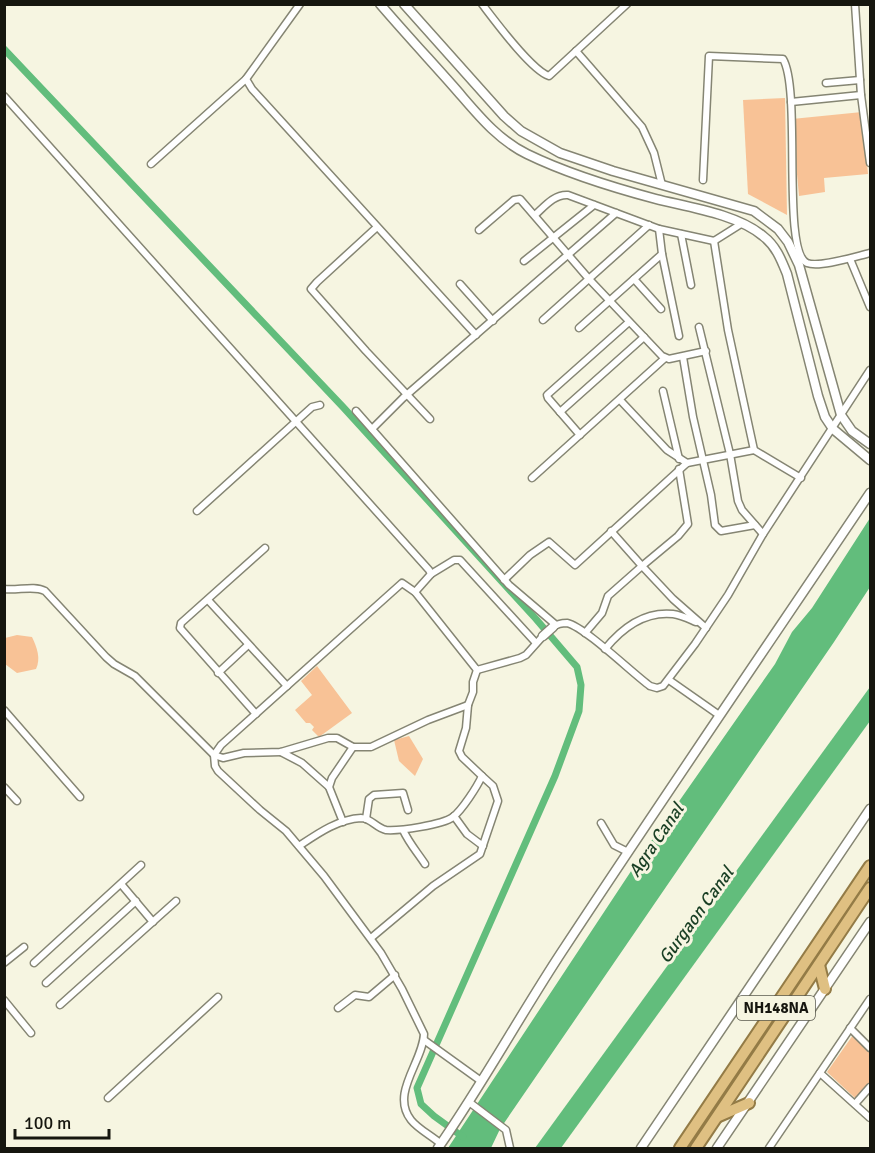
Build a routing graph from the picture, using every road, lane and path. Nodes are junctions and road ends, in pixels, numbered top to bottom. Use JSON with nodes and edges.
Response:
{"nodes":[{"id":1,"x":300,"y":4,"type":"edge"},
{"id":2,"x":380,"y":4,"type":"edge"},
{"id":3,"x":404,"y":4,"type":"edge"},
{"id":4,"x":482,"y":4,"type":"edge"},
{"id":5,"x":627,"y":4,"type":"edge"},
{"id":6,"x":855,"y":4,"type":"edge"},
{"id":7,"x":576,"y":51,"type":"junction"},
{"id":8,"x":246,"y":79,"type":"junction"},
{"id":9,"x":860,"y":80,"type":"junction"},
{"id":10,"x":826,"y":83,"type":"dead end"},
{"id":11,"x":861,"y":94,"type":"junction"},
{"id":12,"x":4,"y":96,"type":"edge"},
{"id":13,"x":791,"y":102,"type":"junction"},
{"id":14,"x":870,"y":163,"type":"edge"},
{"id":15,"x":151,"y":164,"type":"dead end"},
{"id":16,"x":703,"y":180,"type":"dead end"},
{"id":17,"x":662,"y":185,"type":"junction"},
{"id":18,"x":594,"y":205,"type":"junction"},
{"id":19,"x":616,"y":213,"type":"junction"},
{"id":20,"x":535,"y":215,"type":"junction"},
{"id":21,"x":741,"y":224,"type":"junction"},
{"id":22,"x":649,"y":225,"type":"junction"},
{"id":23,"x":377,"y":227,"type":"junction"},
{"id":24,"x":659,"y":229,"type":"junction"},
{"id":25,"x":479,"y":230,"type":"dead end"},
{"id":26,"x":681,"y":234,"type":"junction"},
{"id":27,"x":553,"y":237,"type":"junction"},
{"id":28,"x":714,"y":242,"type":"junction"},
{"id":29,"x":870,"y":253,"type":"edge"},
{"id":30,"x":662,"y":254,"type":"junction"},
{"id":31,"x":568,"y":255,"type":"junction"},
{"id":32,"x":850,"y":260,"type":"junction"},
{"id":33,"x":524,"y":261,"type":"dead end"},
{"id":34,"x":589,"y":279,"type":"junction"},
{"id":35,"x":634,"y":279,"type":"junction"},
{"id":36,"x":460,"y":284,"type":"dead end"},
{"id":37,"x":691,"y":285,"type":"dead end"},
{"id":38,"x":610,"y":301,"type":"junction"},
{"id":39,"x":870,"y":307,"type":"edge"},
{"id":40,"x":661,"y":309,"type":"dead end"},
{"id":41,"x":543,"y":320,"type":"dead end"},
{"id":42,"x":493,"y":321,"type":"junction"},
{"id":43,"x":629,"y":322,"type":"junction"},
{"id":44,"x":699,"y":327,"type":"dead end"},
{"id":45,"x":579,"y":328,"type":"dead end"},
{"id":46,"x":476,"y":335,"type":"junction"},
{"id":47,"x":679,"y":336,"type":"dead end"},
{"id":48,"x":644,"y":337,"type":"junction"},
{"id":49,"x":706,"y":351,"type":"junction"},
{"id":50,"x":683,"y":357,"type":"junction"},
{"id":51,"x":665,"y":358,"type":"junction"},
{"id":52,"x":870,"y":370,"type":"edge"},
{"id":53,"x":663,"y":391,"type":"dead end"},
{"id":54,"x":407,"y":395,"type":"junction"},
{"id":55,"x":620,"y":400,"type":"junction"},
{"id":56,"x":320,"y":405,"type":"dead end"},
{"id":57,"x":356,"y":411,"type":"dead end"},
{"id":58,"x":560,"y":412,"type":"junction"},
{"id":59,"x":841,"y":415,"type":"junction"},
{"id":60,"x":430,"y":419,"type":"dead end"},
{"id":61,"x":297,"y":420,"type":"junction"},
{"id":62,"x":372,"y":429,"type":"junction"},
{"id":63,"x":833,"y":429,"type":"junction"},
{"id":64,"x":580,"y":435,"type":"junction"},
{"id":65,"x":870,"y":444,"type":"edge"},
{"id":66,"x":754,"y":450,"type":"junction"},
{"id":67,"x":730,"y":454,"type":"junction"},
{"id":68,"x":679,"y":459,"type":"junction"},
{"id":69,"x":703,"y":460,"type":"junction"},
{"id":70,"x":870,"y":460,"type":"edge"},
{"id":71,"x":687,"y":462,"type":"junction"},
{"id":72,"x":679,"y":469,"type":"junction"},
{"id":73,"x":532,"y":478,"type":"dead end"},
{"id":74,"x":801,"y":478,"type":"junction"},
{"id":75,"x":870,"y":493,"type":"edge"},
{"id":76,"x":197,"y":511,"type":"dead end"},
{"id":77,"x":755,"y":525,"type":"junction"},
{"id":78,"x":611,"y":531,"type":"junction"},
{"id":79,"x":763,"y":534,"type":"junction"},
{"id":80,"x":265,"y":548,"type":"dead end"},
{"id":81,"x":642,"y":566,"type":"junction"},
{"id":82,"x":431,"y":574,"type":"junction"},
{"id":83,"x":504,"y":580,"type":"junction"},
{"id":84,"x":4,"y":589,"type":"edge"},
{"id":85,"x":415,"y":592,"type":"junction"},
{"id":86,"x":208,"y":600,"type":"junction"},
{"id":87,"x":555,"y":626,"type":"junction"},
{"id":88,"x":704,"y":626,"type":"junction"},
{"id":89,"x":585,"y":633,"type":"junction"},
{"id":90,"x":543,"y":636,"type":"joint"},
{"id":91,"x":536,"y":644,"type":"junction"},
{"id":92,"x":248,"y":645,"type":"junction"},
{"id":93,"x":605,"y":649,"type":"junction"},
{"id":94,"x":477,"y":670,"type":"junction"},
{"id":95,"x":218,"y":673,"type":"junction"},
{"id":96,"x":669,"y":680,"type":"junction"},
{"id":97,"x":287,"y":687,"type":"junction"},
{"id":98,"x":468,"y":705,"type":"junction"},
{"id":99,"x":4,"y":710,"type":"edge"},
{"id":100,"x":256,"y":714,"type":"junction"},
{"id":101,"x":719,"y":715,"type":"junction"},
{"id":102,"x":353,"y":747,"type":"junction"},
{"id":103,"x":281,"y":752,"type":"junction"},
{"id":104,"x":214,"y":755,"type":"junction"},
{"id":105,"x":482,"y":776,"type":"junction"},
{"id":106,"x":4,"y":787,"type":"edge"},
{"id":107,"x":328,"y":787,"type":"junction"},
{"id":108,"x":80,"y":797,"type":"dead end"},
{"id":109,"x":17,"y":801,"type":"dead end"},
{"id":110,"x":870,"y":809,"type":"edge"},
{"id":111,"x":408,"y":810,"type":"dead end"},
{"id":112,"x":454,"y":816,"type":"junction"},
{"id":113,"x":366,"y":819,"type":"junction"},
{"id":114,"x":343,"y":822,"type":"junction"},
{"id":115,"x":601,"y":823,"type":"dead end"},
{"id":116,"x":403,"y":830,"type":"junction"},
{"id":117,"x":299,"y":846,"type":"junction"},
{"id":118,"x":483,"y":846,"type":"junction"},
{"id":119,"x":628,"y":852,"type":"junction"},
{"id":120,"x":425,"y":864,"type":"dead end"},
{"id":121,"x":141,"y":865,"type":"dead end"},
{"id":122,"x":870,"y":866,"type":"edge"},
{"id":123,"x":121,"y":884,"type":"junction"},
{"id":124,"x":870,"y":888,"type":"edge"},
{"id":125,"x":136,"y":901,"type":"junction"},
{"id":126,"x":176,"y":902,"type":"dead end"},
{"id":127,"x":153,"y":922,"type":"junction"},
{"id":128,"x":870,"y":922,"type":"edge"},
{"id":129,"x":371,"y":938,"type":"junction"},
{"id":130,"x":24,"y":947,"type":"dead end"},
{"id":131,"x":4,"y":963,"type":"edge"},
{"id":132,"x":34,"y":963,"type":"dead end"},
{"id":133,"x":819,"y":965,"type":"junction"},
{"id":134,"x":395,"y":975,"type":"junction"},
{"id":135,"x":46,"y":983,"type":"dead end"},
{"id":136,"x":825,"y":989,"type":"junction"},
{"id":137,"x":218,"y":998,"type":"dead end"},
{"id":138,"x":870,"y":999,"type":"edge"},
{"id":139,"x":4,"y":1000,"type":"edge"},
{"id":140,"x":60,"y":1005,"type":"dead end"},
{"id":141,"x":338,"y":1008,"type":"dead end"},
{"id":142,"x":868,"y":1009,"type":"edge"},
{"id":143,"x":850,"y":1028,"type":"junction"},
{"id":144,"x":31,"y":1033,"type":"dead end"},
{"id":145,"x":424,"y":1040,"type":"junction"},
{"id":146,"x":870,"y":1048,"type":"edge"},
{"id":147,"x":820,"y":1073,"type":"junction"},
{"id":148,"x":482,"y":1081,"type":"junction"},
{"id":149,"x":870,"y":1087,"type":"edge"},
{"id":150,"x":108,"y":1098,"type":"dead end"},
{"id":151,"x":469,"y":1102,"type":"junction"},
{"id":152,"x":749,"y":1103,"type":"junction"},
{"id":153,"x":855,"y":1104,"type":"junction"},
{"id":154,"x":717,"y":1117,"type":"junction"},
{"id":155,"x":870,"y":1118,"type":"edge"},
{"id":156,"x":440,"y":1146,"type":"edge"},
{"id":157,"x":510,"y":1149,"type":"edge"},
{"id":158,"x":641,"y":1149,"type":"edge"},
{"id":159,"x":680,"y":1149,"type":"edge"},
{"id":160,"x":696,"y":1149,"type":"edge"},
{"id":161,"x":717,"y":1149,"type":"edge"},
{"id":162,"x":769,"y":1149,"type":"edge"}],
"edges":[{"from":1,"to":8,"type":"street"},
{"from":2,"to":21,"type":"street"},
{"from":3,"to":17,"type":"street"},
{"from":4,"to":7,"type":"street"},
{"from":5,"to":7,"type":"street"},
{"from":6,"to":9,"type":"street"},
{"from":7,"to":17,"type":"street"},
{"from":8,"to":15,"type":"street"},
{"from":8,"to":23,"type":"street"},
{"from":9,"to":10,"type":"street"},
{"from":9,"to":11,"type":"street"},
{"from":11,"to":13,"type":"street"},
{"from":11,"to":14,"type":"street"},
{"from":12,"to":61,"type":"street"},
{"from":13,"to":16,"type":"street"},
{"from":13,"to":32,"type":"street"},
{"from":17,"to":59,"type":"street"},
{"from":18,"to":19,"type":"street"},
{"from":18,"to":20,"type":"street"},
{"from":18,"to":27,"type":"street"},
{"from":19,"to":22,"type":"street"},
{"from":19,"to":31,"type":"street"},
{"from":20,"to":25,"type":"street"},
{"from":20,"to":27,"type":"street"},
{"from":21,"to":28,"type":"street"},
{"from":21,"to":63,"type":"street"},
{"from":22,"to":24,"type":"street"},
{"from":22,"to":34,"type":"street"},
{"from":23,"to":46,"type":"street"},
{"from":23,"to":54,"type":"street"},
{"from":24,"to":26,"type":"street"},
{"from":24,"to":30,"type":"street"},
{"from":26,"to":28,"type":"street"},
{"from":26,"to":37,"type":"street"},
{"from":27,"to":31,"type":"street"},
{"from":27,"to":33,"type":"street"},
{"from":28,"to":66,"type":"street"},
{"from":29,"to":32,"type":"street"},
{"from":30,"to":35,"type":"street"},
{"from":30,"to":47,"type":"street"},
{"from":31,"to":34,"type":"street"},
{"from":31,"to":42,"type":"street"},
{"from":32,"to":39,"type":"street"},
{"from":34,"to":38,"type":"street"},
{"from":34,"to":41,"type":"street"},
{"from":35,"to":38,"type":"street"},
{"from":35,"to":40,"type":"street"},
{"from":36,"to":42,"type":"street"},
{"from":38,"to":43,"type":"street"},
{"from":38,"to":45,"type":"street"},
{"from":42,"to":46,"type":"street"},
{"from":43,"to":48,"type":"street"},
{"from":43,"to":58,"type":"street"},
{"from":44,"to":49,"type":"street"},
{"from":46,"to":54,"type":"street"},
{"from":48,"to":51,"type":"street"},
{"from":48,"to":58,"type":"street"},
{"from":49,"to":50,"type":"street"},
{"from":49,"to":67,"type":"street"},
{"from":50,"to":51,"type":"street"},
{"from":50,"to":69,"type":"street"},
{"from":51,"to":55,"type":"street"},
{"from":52,"to":59,"type":"street"},
{"from":53,"to":68,"type":"street"},
{"from":54,"to":60,"type":"street"},
{"from":54,"to":62,"type":"street"},
{"from":55,"to":64,"type":"street"},
{"from":55,"to":68,"type":"street"},
{"from":56,"to":61,"type":"street"},
{"from":57,"to":62,"type":"street"},
{"from":58,"to":64,"type":"street"},
{"from":59,"to":63,"type":"street"},
{"from":59,"to":65,"type":"street"},
{"from":61,"to":76,"type":"street"},
{"from":61,"to":82,"type":"street"},
{"from":62,"to":83,"type":"street"},
{"from":63,"to":70,"type":"street"},
{"from":63,"to":74,"type":"street"},
{"from":64,"to":73,"type":"street"},
{"from":66,"to":67,"type":"street"},
{"from":66,"to":74,"type":"street"},
{"from":67,"to":69,"type":"street"},
{"from":67,"to":77,"type":"street"},
{"from":68,"to":71,"type":"street"},
{"from":69,"to":71,"type":"street"},
{"from":69,"to":77,"type":"street"},
{"from":71,"to":72,"type":"street"},
{"from":72,"to":78,"type":"street"},
{"from":72,"to":81,"type":"street"},
{"from":74,"to":79,"type":"street"},
{"from":75,"to":101,"type":"street"},
{"from":77,"to":79,"type":"street"},
{"from":78,"to":81,"type":"street"},
{"from":78,"to":83,"type":"street"},
{"from":79,"to":88,"type":"street"},
{"from":80,"to":86,"type":"street"},
{"from":81,"to":88,"type":"street"},
{"from":81,"to":89,"type":"street"},
{"from":82,"to":85,"type":"street"},
{"from":82,"to":91,"type":"street"},
{"from":83,"to":87,"type":"street"},
{"from":84,"to":104,"type":"street"},
{"from":85,"to":94,"type":"street"},
{"from":85,"to":97,"type":"street"},
{"from":86,"to":92,"type":"street"},
{"from":86,"to":95,"type":"street"},
{"from":87,"to":89,"type":"street"},
{"from":87,"to":90,"type":"street"},
{"from":88,"to":93,"type":"street"},
{"from":88,"to":96,"type":"street"},
{"from":89,"to":93,"type":"street"},
{"from":90,"to":91,"type":"street"},
{"from":91,"to":94,"type":"street"},
{"from":92,"to":95,"type":"street"},
{"from":92,"to":97,"type":"street"},
{"from":93,"to":96,"type":"street"},
{"from":94,"to":98,"type":"street"},
{"from":95,"to":100,"type":"street"},
{"from":96,"to":101,"type":"street"},
{"from":97,"to":100,"type":"street"},
{"from":98,"to":102,"type":"street"},
{"from":98,"to":105,"type":"street"},
{"from":99,"to":108,"type":"street"},
{"from":100,"to":104,"type":"street"},
{"from":101,"to":119,"type":"street"},
{"from":102,"to":103,"type":"street"},
{"from":102,"to":107,"type":"street"},
{"from":103,"to":104,"type":"street"},
{"from":103,"to":107,"type":"street"},
{"from":104,"to":117,"type":"street"},
{"from":105,"to":112,"type":"street"},
{"from":105,"to":118,"type":"street"},
{"from":106,"to":109,"type":"street"},
{"from":107,"to":114,"type":"street"},
{"from":110,"to":158,"type":"street"},
{"from":111,"to":113,"type":"street"},
{"from":112,"to":116,"type":"street"},
{"from":112,"to":118,"type":"street"},
{"from":113,"to":114,"type":"street"},
{"from":113,"to":116,"type":"street"},
{"from":114,"to":117,"type":"street"},
{"from":115,"to":119,"type":"street"},
{"from":116,"to":120,"type":"street"},
{"from":117,"to":129,"type":"street"},
{"from":118,"to":129,"type":"street"},
{"from":119,"to":148,"type":"street"},
{"from":121,"to":123,"type":"street"},
{"from":122,"to":159,"type":"highway","number":"NH148NA"},
{"from":123,"to":125,"type":"street"},
{"from":123,"to":132,"type":"street"},
{"from":124,"to":133,"type":"highway","number":"NH148NA"},
{"from":125,"to":127,"type":"street"},
{"from":125,"to":135,"type":"street"},
{"from":126,"to":127,"type":"street"},
{"from":127,"to":140,"type":"street"},
{"from":128,"to":136,"type":"street"},
{"from":129,"to":134,"type":"street"},
{"from":130,"to":131,"type":"street"},
{"from":133,"to":136,"type":"highway"},
{"from":133,"to":154,"type":"highway","number":"NH148NA"},
{"from":134,"to":141,"type":"street"},
{"from":134,"to":145,"type":"street"},
{"from":136,"to":152,"type":"street"},
{"from":137,"to":150,"type":"street"},
{"from":138,"to":142,"type":"street"},
{"from":139,"to":144,"type":"street"},
{"from":142,"to":143,"type":"street"},
{"from":143,"to":146,"type":"street"},
{"from":143,"to":147,"type":"street"},
{"from":145,"to":148,"type":"street"},
{"from":145,"to":156,"type":"street"},
{"from":147,"to":153,"type":"street"},
{"from":147,"to":162,"type":"street"},
{"from":148,"to":151,"type":"street"},
{"from":149,"to":153,"type":"street"},
{"from":151,"to":156,"type":"street"},
{"from":151,"to":157,"type":"street"},
{"from":152,"to":154,"type":"highway"},
{"from":152,"to":161,"type":"street"},
{"from":153,"to":155,"type":"street"},
{"from":154,"to":160,"type":"highway","number":"NH148NA"}]}
